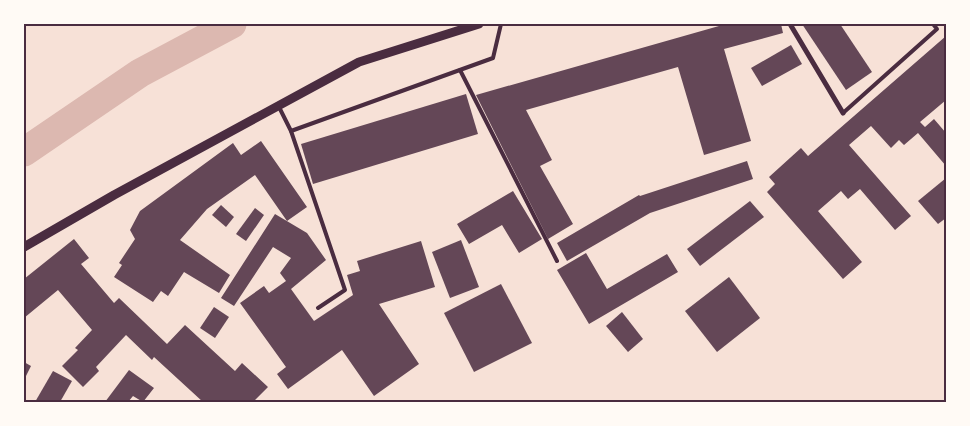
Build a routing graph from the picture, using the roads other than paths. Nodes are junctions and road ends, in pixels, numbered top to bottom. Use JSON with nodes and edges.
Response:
{"nodes":[{"id":1,"x":479,"y":24,"type":"edge"},
{"id":2,"x":501,"y":24,"type":"edge"},
{"id":3,"x":790,"y":24,"type":"edge"},
{"id":4,"x":934,"y":24,"type":"edge"},
{"id":5,"x":460,"y":70,"type":"junction"},
{"id":6,"x":278,"y":106,"type":"junction"},
{"id":7,"x":843,"y":113,"type":"joint"},
{"id":8,"x":291,"y":131,"type":"junction"},
{"id":9,"x":24,"y":247,"type":"edge"},
{"id":10,"x":557,"y":261,"type":"dead end"},
{"id":11,"x":318,"y":308,"type":"dead end"}],
"edges":[{"from":1,"to":6,"type":"street"},
{"from":2,"to":5,"type":"lane"},
{"from":3,"to":7,"type":"street"},
{"from":4,"to":7,"type":"lane"},
{"from":5,"to":8,"type":"lane"},
{"from":5,"to":10,"type":"lane"},
{"from":6,"to":8,"type":"lane"},
{"from":6,"to":9,"type":"street"},
{"from":8,"to":11,"type":"lane"}]}
